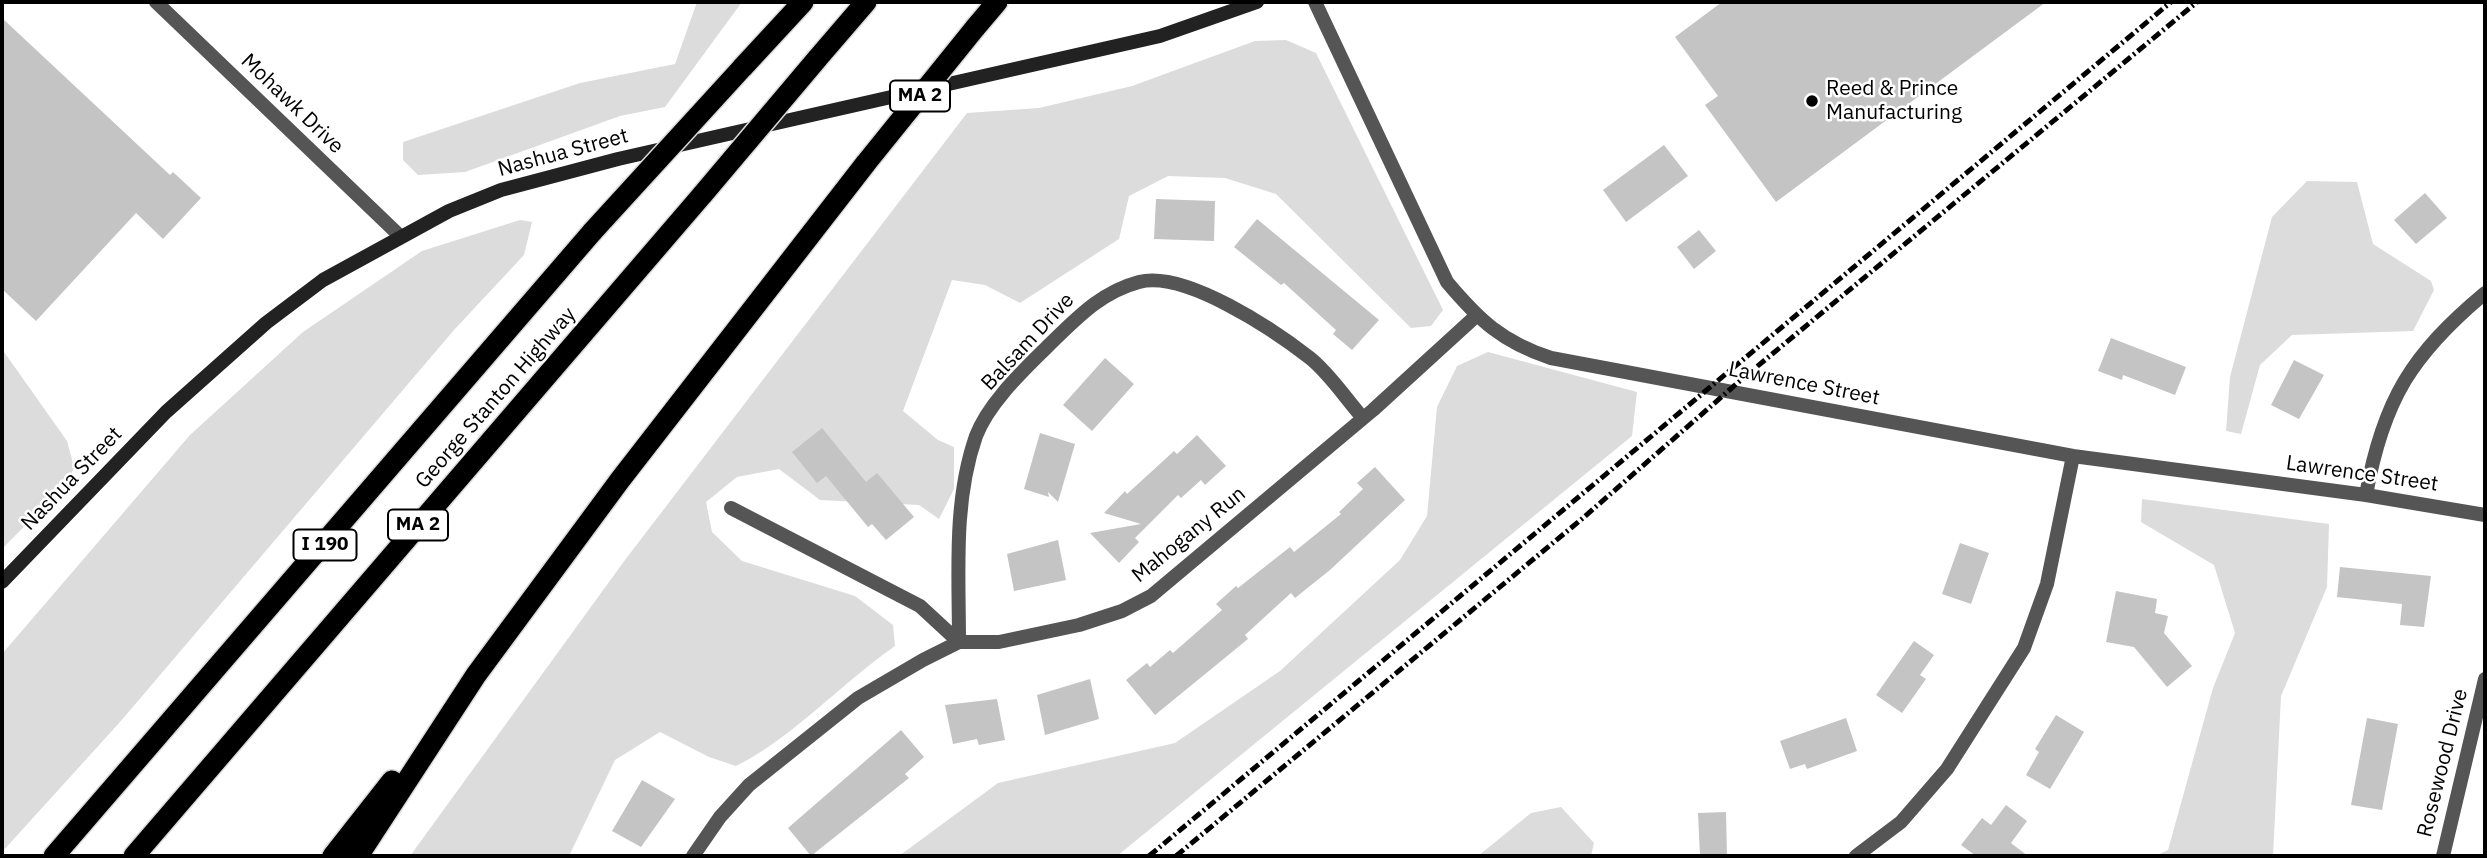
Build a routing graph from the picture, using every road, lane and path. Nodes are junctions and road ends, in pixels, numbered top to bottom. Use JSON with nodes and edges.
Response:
{"nodes":[{"id":1,"x":156,"y":2,"type":"edge"},
{"id":2,"x":803,"y":2,"type":"edge"},
{"id":3,"x":866,"y":2,"type":"edge"},
{"id":4,"x":997,"y":2,"type":"edge"},
{"id":5,"x":1256,"y":2,"type":"edge"},
{"id":6,"x":1315,"y":2,"type":"edge"},
{"id":7,"x":400,"y":236,"type":"junction"},
{"id":8,"x":2485,"y":293,"type":"edge"},
{"id":9,"x":1476,"y":316,"type":"junction"},
{"id":10,"x":1363,"y":418,"type":"junction"},
{"id":11,"x":2073,"y":456,"type":"junction"},
{"id":12,"x":2366,"y":495,"type":"junction"},
{"id":13,"x":731,"y":508,"type":"dead end"},
{"id":14,"x":2485,"y":514,"type":"edge"},
{"id":15,"x":2,"y":582,"type":"edge"},
{"id":16,"x":959,"y":642,"type":"junction"},
{"id":17,"x":476,"y":675,"type":"junction"},
{"id":18,"x":2485,"y":679,"type":"edge"},
{"id":19,"x":54,"y":856,"type":"edge"},
{"id":20,"x":134,"y":856,"type":"edge"},
{"id":21,"x":333,"y":856,"type":"edge"},
{"id":22,"x":358,"y":856,"type":"edge"},
{"id":23,"x":693,"y":856,"type":"edge"},
{"id":24,"x":1856,"y":856,"type":"edge"},
{"id":25,"x":2442,"y":856,"type":"edge"}],
"edges":[{"from":1,"to":7,"type":"street","name":"Mohawk Drive"},
{"from":2,"to":19,"type":"highway","number":"I 190","bridge":true},
{"from":3,"to":20,"type":"highway","name":"George Stanton Highway","number":"MA 2","bridge":true},
{"from":4,"to":17,"type":"highway","number":"MA 2","bridge":true},
{"from":5,"to":7,"type":"main road","name":"Nashua Street"},
{"from":6,"to":9,"type":"street","name":"Lawrence Street"},
{"from":7,"to":15,"type":"main road","name":"Nashua Street"},
{"from":8,"to":12,"type":"street"},
{"from":9,"to":10,"type":"street","name":"Mahogany Run"},
{"from":9,"to":11,"type":"street","name":"Lawrence Street"},
{"from":10,"to":16,"type":"street","name":"Mahogany Run"},
{"from":10,"to":16,"type":"street","name":"Balsam Drive"},
{"from":11,"to":12,"type":"street","name":"Lawrence Street"},
{"from":11,"to":24,"type":"street"},
{"from":12,"to":14,"type":"street","name":"Lawrence Street"},
{"from":13,"to":16,"type":"street"},
{"from":16,"to":23,"type":"street","name":"Mahogany Run"},
{"from":17,"to":21,"type":"highway"},
{"from":17,"to":22,"type":"highway","number":"MA 2"},
{"from":18,"to":25,"type":"street","name":"Rosewood Drive"}]}
